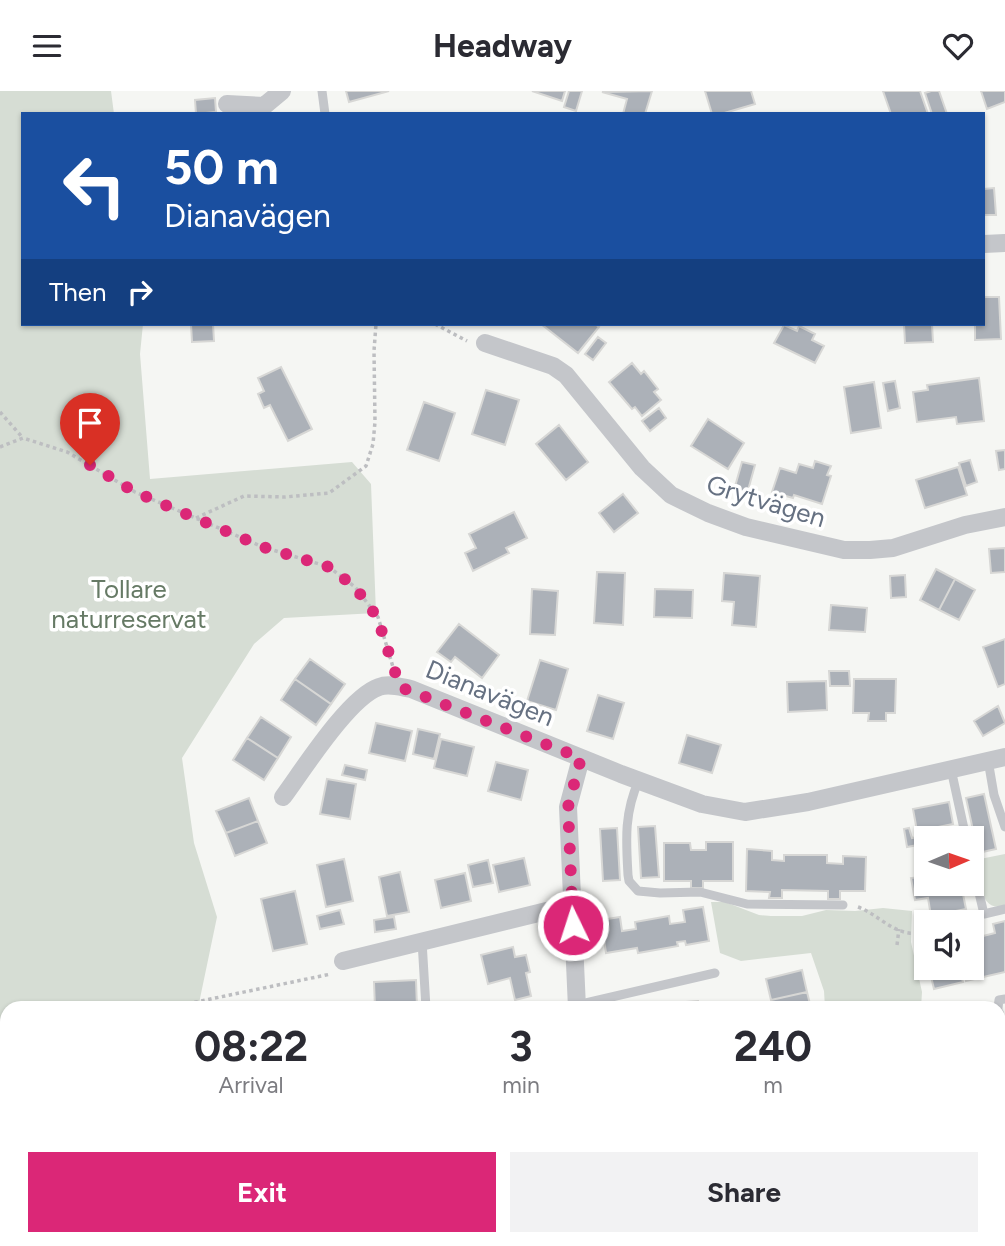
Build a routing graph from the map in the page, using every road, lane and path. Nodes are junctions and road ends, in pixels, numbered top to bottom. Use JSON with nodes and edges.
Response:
{"nodes":[{"id":1,"x":282,"y":91,"type":"edge"},
{"id":2,"x":322,"y":91,"type":"edge"},
{"id":3,"x":227,"y":104,"type":"dead end"},
{"id":4,"x":326,"y":112,"type":"edge"},
{"id":5,"x":1005,"y":243,"type":"edge"},
{"id":6,"x":985,"y":244,"type":"edge"},
{"id":7,"x":376,"y":326,"type":"edge"},
{"id":8,"x":438,"y":326,"type":"edge"},
{"id":9,"x":485,"y":343,"type":"joint"},
{"id":10,"x":0,"y":412,"type":"edge"},
{"id":11,"x":23,"y":438,"type":"junction"},
{"id":12,"x":0,"y":447,"type":"edge"},
{"id":13,"x":1005,"y":517,"type":"edge"},
{"id":14,"x":196,"y":518,"type":"junction"},
{"id":15,"x":400,"y":687,"type":"junction"},
{"id":16,"x":581,"y":758,"type":"junction"},
{"id":17,"x":996,"y":759,"type":"edge"},
{"id":18,"x":951,"y":769,"type":"junction"},
{"id":19,"x":639,"y":780,"type":"junction"},
{"id":20,"x":283,"y":797,"type":"dead end"},
{"id":21,"x":1003,"y":813,"type":"edge"},
{"id":22,"x":964,"y":826,"type":"edge"},
{"id":23,"x":1005,"y":827,"type":"edge"},
{"id":24,"x":980,"y":896,"type":"edge"},
{"id":25,"x":571,"y":905,"type":"junction"},
{"id":26,"x":843,"y":905,"type":"joint"},
{"id":27,"x":1005,"y":909,"type":"edge"},
{"id":28,"x":899,"y":929,"type":"junction"},
{"id":29,"x":914,"y":932,"type":"edge"},
{"id":30,"x":422,"y":941,"type":"junction"},
{"id":31,"x":897,"y":945,"type":"dead end"},
{"id":32,"x":343,"y":961,"type":"joint"},
{"id":33,"x":715,"y":973,"type":"dead end"},
{"id":34,"x":200,"y":1001,"type":"edge"},
{"id":35,"x":426,"y":1001,"type":"edge"},
{"id":36,"x":577,"y":1001,"type":"edge"},
{"id":37,"x":601,"y":1001,"type":"edge"}],
"edges":[{"from":1,"to":3,"type":"street"},
{"from":2,"to":4,"type":"lane"},
{"from":5,"to":6,"type":"street"},
{"from":7,"to":14,"type":"path"},
{"from":8,"to":9,"type":"path"},
{"from":9,"to":13,"type":"street","name":"Grytvägen"},
{"from":10,"to":11,"type":"path"},
{"from":11,"to":12,"type":"path"},
{"from":11,"to":14,"type":"path"},
{"from":14,"to":15,"type":"path"},
{"from":15,"to":16,"type":"street","name":"Dianavägen"},
{"from":15,"to":20,"type":"street","name":"Dianavägen"},
{"from":16,"to":19,"type":"street","name":"Dianavägen"},
{"from":16,"to":25,"type":"street"},
{"from":17,"to":18,"type":"street","name":"Dianavägen"},
{"from":17,"to":21,"type":"lane","name":"Dianavägen"},
{"from":18,"to":19,"type":"street","name":"Dianavägen"},
{"from":18,"to":22,"type":"lane"},
{"from":19,"to":26,"type":"lane"},
{"from":21,"to":23,"type":"lane","name":"Dianavägen"},
{"from":24,"to":27,"type":"lane"},
{"from":25,"to":30,"type":"street"},
{"from":25,"to":36,"type":"street"},
{"from":26,"to":28,"type":"path"},
{"from":28,"to":29,"type":"path"},
{"from":28,"to":31,"type":"path"},
{"from":30,"to":32,"type":"street"},
{"from":30,"to":35,"type":"lane"},
{"from":32,"to":34,"type":"path"},
{"from":33,"to":37,"type":"lane"}]}
